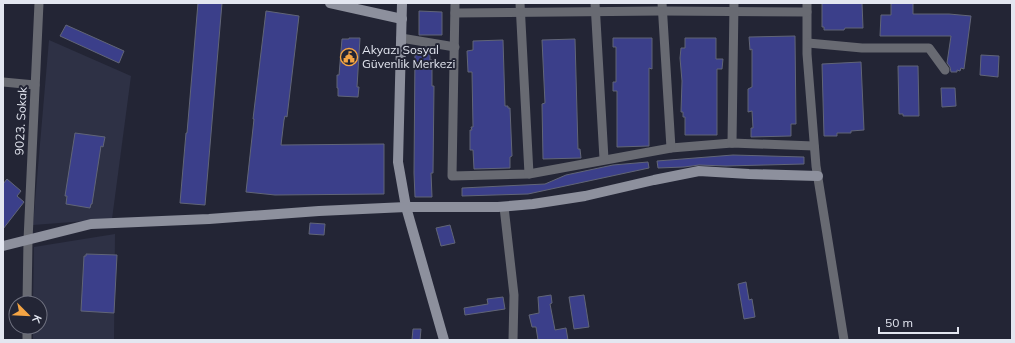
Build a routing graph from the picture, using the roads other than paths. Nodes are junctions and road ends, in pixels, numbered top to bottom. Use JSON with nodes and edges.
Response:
{"nodes":[{"id":1,"x":39,"y":3,"type":"edge"},
{"id":2,"x":330,"y":3,"type":"edge"},
{"id":3,"x":402,"y":3,"type":"edge"},
{"id":4,"x":455,"y":3,"type":"edge"},
{"id":5,"x":520,"y":3,"type":"edge"},
{"id":6,"x":662,"y":7,"type":"edge"},
{"id":7,"x":734,"y":7,"type":"edge"},
{"id":8,"x":807,"y":7,"type":"edge"},
{"id":9,"x":595,"y":8,"type":"edge"},
{"id":10,"x":455,"y":13,"type":"junction"},
{"id":11,"x":520,"y":13,"type":"junction"},
{"id":12,"x":402,"y":19,"type":"junction"},
{"id":13,"x":401,"y":38,"type":"junction"},
{"id":14,"x":808,"y":43,"type":"junction"},
{"id":15,"x":455,"y":48,"type":"junction"},
{"id":16,"x":945,"y":70,"type":"dead end"},
{"id":17,"x":3,"y":82,"type":"edge"},
{"id":18,"x":35,"y":85,"type":"junction"},
{"id":19,"x":732,"y":143,"type":"junction"},
{"id":20,"x":814,"y":146,"type":"junction"},
{"id":21,"x":671,"y":148,"type":"junction"},
{"id":22,"x":604,"y":159,"type":"junction"},
{"id":23,"x":529,"y":174,"type":"junction"},
{"id":24,"x":818,"y":176,"type":"junction"},
{"id":25,"x":406,"y":207,"type":"junction"},
{"id":26,"x":504,"y":207,"type":"junction"},
{"id":27,"x":28,"y":240,"type":"junction"},
{"id":28,"x":3,"y":246,"type":"edge"},
{"id":29,"x":27,"y":295,"type":"edge"},
{"id":30,"x":444,"y":340,"type":"edge"},
{"id":31,"x":513,"y":340,"type":"edge"},
{"id":32,"x":844,"y":340,"type":"edge"}],
"edges":[{"from":1,"to":18,"type":"street","name":"9023. Sokak"},
{"from":2,"to":12,"type":"main road"},
{"from":3,"to":12,"type":"main road"},
{"from":4,"to":10,"type":"street"},
{"from":5,"to":11,"type":"street"},
{"from":6,"to":7,"type":"street"},
{"from":6,"to":9,"type":"street"},
{"from":6,"to":21,"type":"street"},
{"from":7,"to":8,"type":"street"},
{"from":7,"to":19,"type":"street"},
{"from":8,"to":14,"type":"street"},
{"from":9,"to":11,"type":"street"},
{"from":9,"to":22,"type":"street"},
{"from":10,"to":11,"type":"street"},
{"from":10,"to":15,"type":"street"},
{"from":11,"to":23,"type":"street"},
{"from":12,"to":13,"type":"main road"},
{"from":13,"to":15,"type":"street"},
{"from":13,"to":25,"type":"main road"},
{"from":14,"to":16,"type":"street"},
{"from":14,"to":20,"type":"street"},
{"from":15,"to":23,"type":"street"},
{"from":17,"to":18,"type":"street"},
{"from":18,"to":27,"type":"street","name":"9023. Sokak"},
{"from":19,"to":20,"type":"street"},
{"from":19,"to":21,"type":"street"},
{"from":20,"to":24,"type":"street"},
{"from":21,"to":22,"type":"street"},
{"from":22,"to":23,"type":"street"},
{"from":24,"to":26,"type":"main road"},
{"from":24,"to":32,"type":"street"},
{"from":25,"to":26,"type":"main road"},
{"from":25,"to":27,"type":"main road"},
{"from":25,"to":30,"type":"main road"},
{"from":26,"to":31,"type":"street"},
{"from":27,"to":28,"type":"main road"},
{"from":27,"to":29,"type":"street","name":"9023. Sokak"}]}
